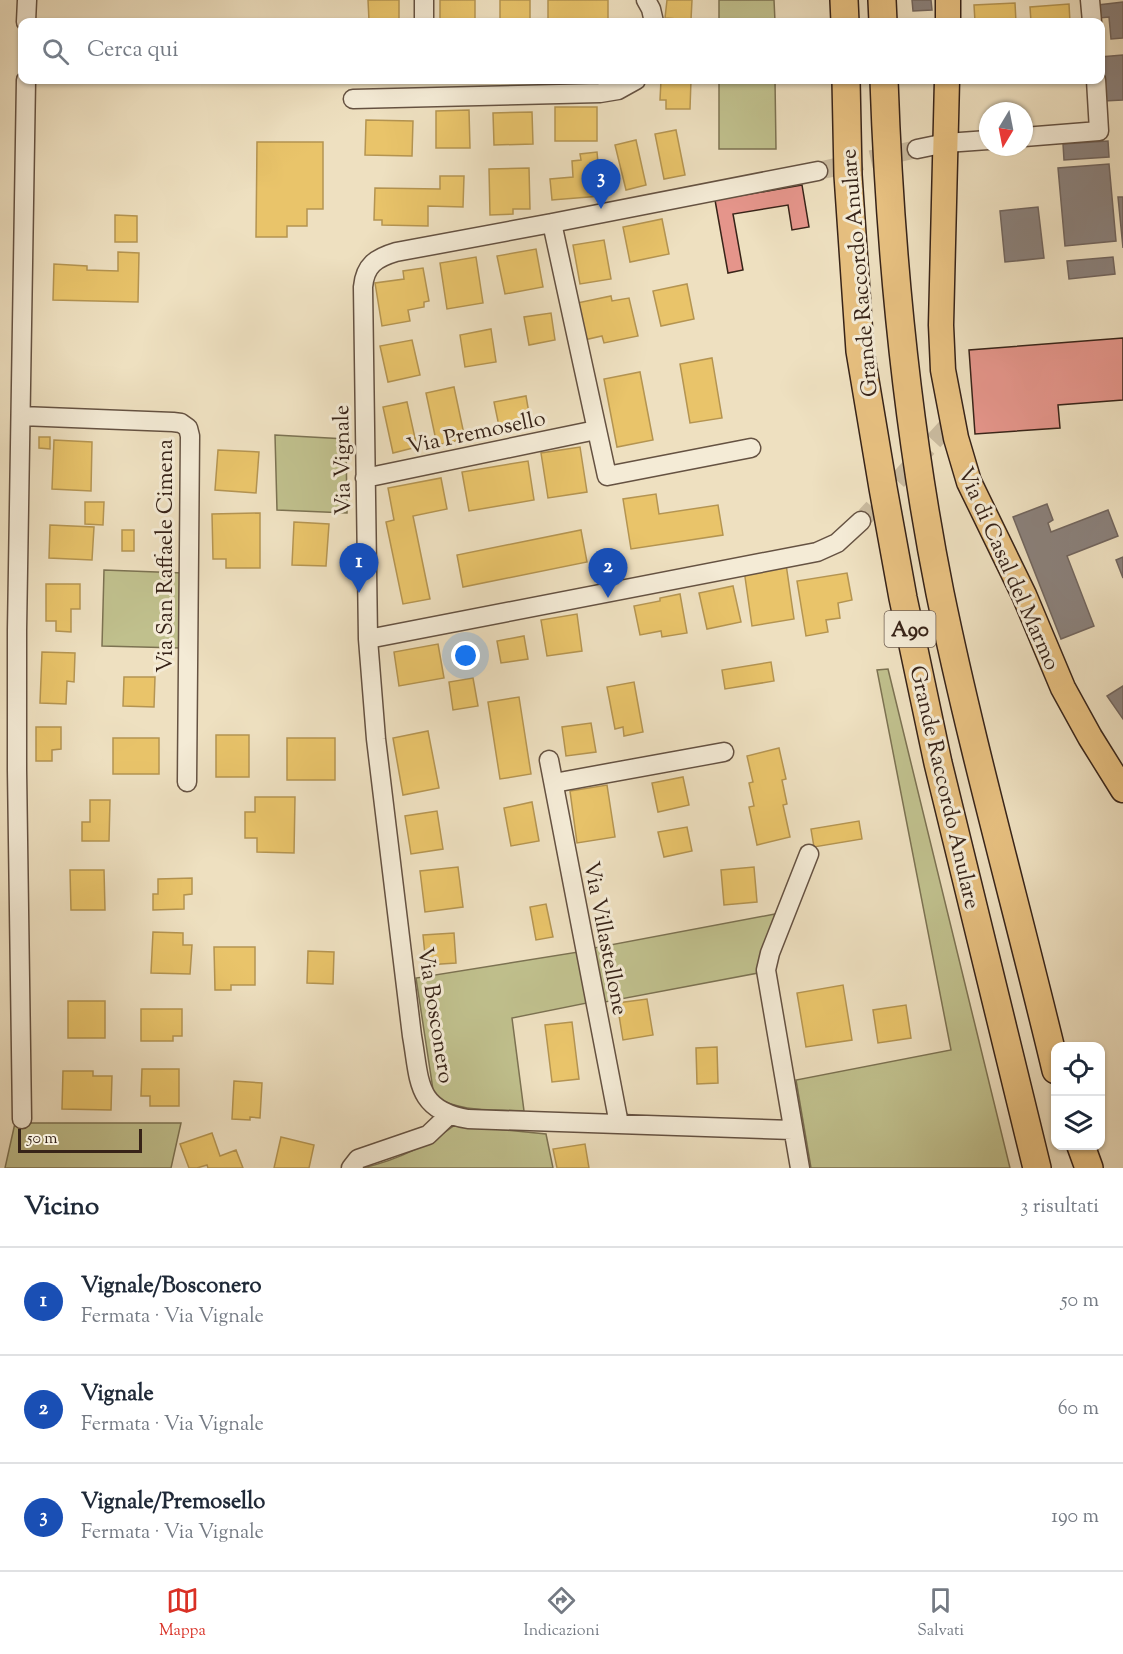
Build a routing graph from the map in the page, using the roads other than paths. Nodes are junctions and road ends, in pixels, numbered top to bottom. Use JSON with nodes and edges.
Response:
{"nodes":[{"id":1,"x":27,"y":0,"type":"edge"},
{"id":2,"x":424,"y":0,"type":"edge"},
{"id":3,"x":646,"y":0,"type":"edge"},
{"id":4,"x":844,"y":0,"type":"edge"},
{"id":5,"x":882,"y":0,"type":"edge"},
{"id":6,"x":948,"y":0,"type":"edge"},
{"id":7,"x":1090,"y":0,"type":"edge"},
{"id":8,"x":26,"y":18,"type":"edge"},
{"id":9,"x":424,"y":18,"type":"edge"},
{"id":10,"x":653,"y":18,"type":"edge"},
{"id":11,"x":844,"y":18,"type":"edge"},
{"id":12,"x":883,"y":18,"type":"edge"},
{"id":13,"x":948,"y":18,"type":"edge"},
{"id":14,"x":1092,"y":18,"type":"edge"},
{"id":15,"x":26,"y":84,"type":"edge"},
{"id":16,"x":629,"y":84,"type":"edge"},
{"id":17,"x":846,"y":84,"type":"edge"},
{"id":18,"x":884,"y":84,"type":"edge"},
{"id":19,"x":947,"y":84,"type":"edge"},
{"id":20,"x":1096,"y":84,"type":"edge"},
{"id":21,"x":425,"y":88,"type":"edge"},
{"id":22,"x":353,"y":99,"type":"dead end"},
{"id":23,"x":1033,"y":136,"type":"edge"},
{"id":24,"x":979,"y":141,"type":"edge"},
{"id":25,"x":946,"y":143,"type":"junction"},
{"id":26,"x":917,"y":149,"type":"tunnel mouth"},
{"id":27,"x":818,"y":171,"type":"tunnel mouth"},
{"id":28,"x":552,"y":224,"type":"junction"},
{"id":29,"x":21,"y":416,"type":"junction"},
{"id":30,"x":596,"y":430,"type":"junction"},
{"id":31,"x":751,"y":448,"type":"dead end"},
{"id":32,"x":365,"y":478,"type":"junction"},
{"id":33,"x":861,"y":521,"type":"tunnel mouth"},
{"id":34,"x":9,"y":630,"type":"edge"},
{"id":35,"x":368,"y":639,"type":"junction"},
{"id":36,"x":724,"y":752,"type":"dead end"},
{"id":37,"x":549,"y":760,"type":"dead end"},
{"id":38,"x":9,"y":773,"type":"edge"},
{"id":39,"x":187,"y":782,"type":"dead end"},
{"id":40,"x":554,"y":783,"type":"junction"},
{"id":41,"x":1123,"y":790,"type":"edge"},
{"id":42,"x":808,"y":854,"type":"dead end"},
{"id":43,"x":1051,"y":1050,"type":"edge"},
{"id":44,"x":449,"y":1115,"type":"junction"},
{"id":45,"x":22,"y":1119,"type":"dead end"},
{"id":46,"x":619,"y":1124,"type":"junction"},
{"id":47,"x":792,"y":1130,"type":"junction"},
{"id":48,"x":1072,"y":1150,"type":"edge"},
{"id":49,"x":1082,"y":1150,"type":"edge"},
{"id":50,"x":351,"y":1168,"type":"edge"},
{"id":51,"x":800,"y":1168,"type":"edge"},
{"id":52,"x":1037,"y":1168,"type":"edge"},
{"id":53,"x":1076,"y":1168,"type":"edge"},
{"id":54,"x":1089,"y":1168,"type":"edge"}],
"edges":[{"from":1,"to":8,"type":"street"},
{"from":2,"to":9,"type":"street"},
{"from":3,"to":10,"type":"street"},
{"from":4,"to":11,"type":"highway"},
{"from":5,"to":12,"type":"highway"},
{"from":6,"to":13,"type":"main road"},
{"from":7,"to":14,"type":"street"},
{"from":15,"to":29,"type":"street"},
{"from":16,"to":21,"type":"street"},
{"from":17,"to":52,"type":"highway","name":"Grande Raccordo Anulare","number":"A90"},
{"from":18,"to":43,"type":"highway","name":"Grande Raccordo Anulare","number":"A90"},
{"from":19,"to":25,"type":"main road","name":"Via di Casal del Marmo"},
{"from":20,"to":23,"type":"street"},
{"from":21,"to":22,"type":"street"},
{"from":24,"to":25,"type":"street"},
{"from":25,"to":26,"type":"street"},
{"from":25,"to":41,"type":"main road","name":"Via di Casal del Marmo"},
{"from":27,"to":28,"type":"street","name":"Via Vignale"},
{"from":28,"to":30,"type":"street"},
{"from":28,"to":32,"type":"street","name":"Via Vignale"},
{"from":29,"to":34,"type":"street"},
{"from":29,"to":39,"type":"street","name":"Via San Raffaele Cimena"},
{"from":30,"to":31,"type":"street"},
{"from":30,"to":32,"type":"street","name":"Via Premosello"},
{"from":32,"to":35,"type":"street","name":"Via Vignale"},
{"from":33,"to":35,"type":"street"},
{"from":34,"to":38,"type":"street"},
{"from":35,"to":44,"type":"street","name":"Via Bosconero"},
{"from":36,"to":40,"type":"street"},
{"from":37,"to":40,"type":"street","name":"Via Villastellone"},
{"from":38,"to":45,"type":"street"},
{"from":40,"to":46,"type":"street","name":"Via Villastellone"},
{"from":42,"to":47,"type":"street"},
{"from":44,"to":46,"type":"street","name":"Via Bosconero"},
{"from":44,"to":50,"type":"street"},
{"from":46,"to":47,"type":"street","name":"Via Bosconero"},
{"from":47,"to":51,"type":"street"},
{"from":48,"to":53,"type":"highway"},
{"from":49,"to":54,"type":"highway"}]}
